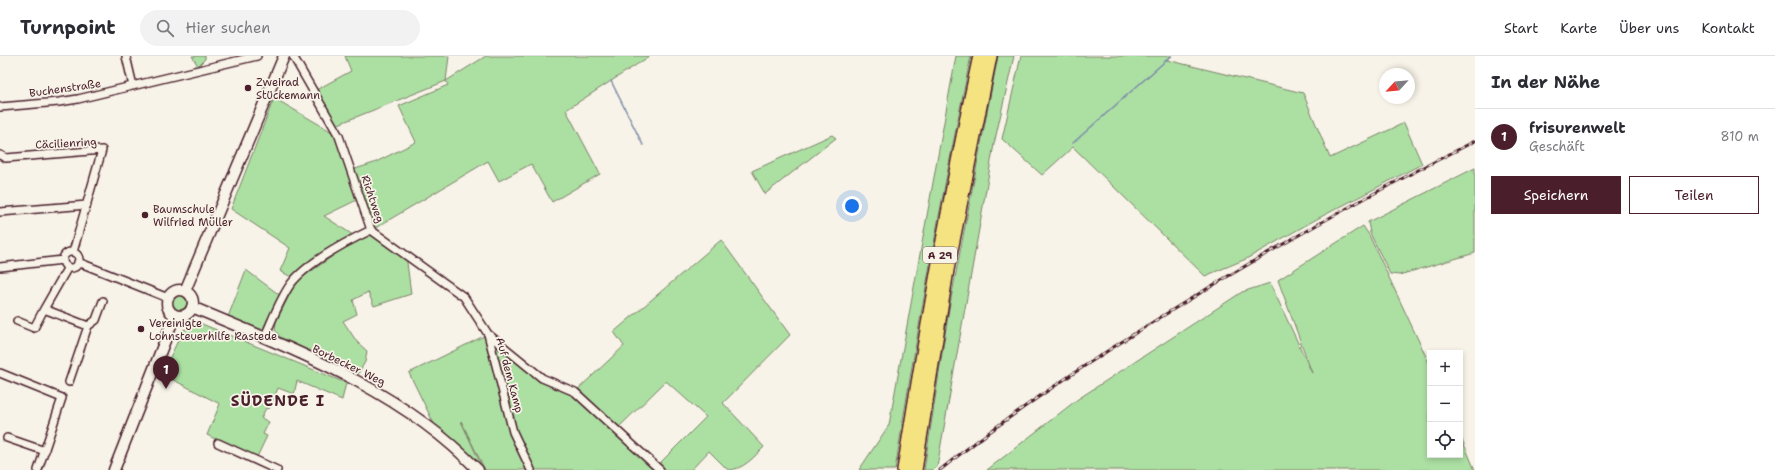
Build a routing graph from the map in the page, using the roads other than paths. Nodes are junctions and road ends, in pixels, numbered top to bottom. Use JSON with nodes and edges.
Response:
{"nodes":[{"id":1,"x":126,"y":56,"type":"edge"},
{"id":2,"x":257,"y":56,"type":"edge"},
{"id":3,"x":284,"y":56,"type":"edge"},
{"id":4,"x":293,"y":56,"type":"edge"},
{"id":5,"x":980,"y":56,"type":"edge"},
{"id":6,"x":990,"y":56,"type":"edge"},
{"id":7,"x":133,"y":86,"type":"junction"},
{"id":8,"x":0,"y":106,"type":"edge"},
{"id":9,"x":0,"y":155,"type":"edge"},
{"id":10,"x":87,"y":205,"type":"junction"},
{"id":11,"x":0,"y":212,"type":"edge"},
{"id":12,"x":371,"y":230,"type":"junction"},
{"id":13,"x":74,"y":252,"type":"junction"},
{"id":14,"x":63,"y":260,"type":"junction"},
{"id":15,"x":78,"y":262,"type":"junction"},
{"id":16,"x":0,"y":267,"type":"edge"},
{"id":17,"x":68,"y":267,"type":"junction"},
{"id":18,"x":185,"y":291,"type":"junction"},
{"id":19,"x":168,"y":298,"type":"junction"},
{"id":20,"x":103,"y":301,"type":"dead end"},
{"id":21,"x":192,"y":307,"type":"junction"},
{"id":22,"x":44,"y":309,"type":"junction"},
{"id":23,"x":175,"y":315,"type":"junction"},
{"id":24,"x":17,"y":321,"type":"dead end"},
{"id":25,"x":88,"y":326,"type":"junction"},
{"id":26,"x":488,"y":334,"type":"junction"},
{"id":27,"x":264,"y":338,"type":"junction"},
{"id":28,"x":0,"y":373,"type":"edge"},
{"id":29,"x":69,"y":382,"type":"dead end"},
{"id":30,"x":8,"y":438,"type":"dead end"},
{"id":31,"x":218,"y":443,"type":"dead end"},
{"id":32,"x":45,"y":452,"type":"junction"},
{"id":33,"x":912,"y":456,"type":"junction"},
{"id":34,"x":38,"y":470,"type":"edge"},
{"id":35,"x":114,"y":470,"type":"edge"},
{"id":36,"x":278,"y":470,"type":"edge"},
{"id":37,"x":478,"y":470,"type":"edge"},
{"id":38,"x":531,"y":470,"type":"edge"},
{"id":39,"x":660,"y":470,"type":"edge"},
{"id":40,"x":904,"y":470,"type":"edge"},
{"id":41,"x":915,"y":470,"type":"edge"}],
"edges":[{"from":1,"to":7,"type":"street"},
{"from":2,"to":7,"type":"street","name":"Buchenstraße"},
{"from":3,"to":18,"type":"street"},
{"from":4,"to":12,"type":"street","name":"Richtweg"},
{"from":5,"to":33,"type":"highway","number":"A 29"},
{"from":6,"to":33,"type":"highway","number":"A 29"},
{"from":7,"to":8,"type":"street","name":"Buchenstraße"},
{"from":9,"to":10,"type":"street","name":"Cäcilienring"},
{"from":10,"to":11,"type":"street"},
{"from":10,"to":13,"type":"street","name":"Cäcilienring"},
{"from":12,"to":26,"type":"street","name":"Richtweg"},
{"from":12,"to":27,"type":"street"},
{"from":13,"to":14,"type":"street"},
{"from":13,"to":15,"type":"street"},
{"from":14,"to":16,"type":"street"},
{"from":14,"to":17,"type":"street"},
{"from":15,"to":17,"type":"street"},
{"from":15,"to":19,"type":"street"},
{"from":17,"to":22,"type":"street"},
{"from":18,"to":19,"type":"street"},
{"from":18,"to":21,"type":"street"},
{"from":19,"to":23,"type":"street"},
{"from":20,"to":25,"type":"street"},
{"from":21,"to":23,"type":"street"},
{"from":21,"to":27,"type":"street","name":"Borbecker Weg"},
{"from":22,"to":24,"type":"street"},
{"from":22,"to":25,"type":"street"},
{"from":23,"to":35,"type":"street"},
{"from":25,"to":29,"type":"street"},
{"from":26,"to":38,"type":"street","name":"Auf dem Kamp"},
{"from":26,"to":39,"type":"street","name":"Auf dem Kamp"},
{"from":27,"to":37,"type":"street","name":"Borbecker Weg"},
{"from":28,"to":32,"type":"street"},
{"from":30,"to":32,"type":"street"},
{"from":31,"to":36,"type":"street"},
{"from":32,"to":34,"type":"street"},
{"from":33,"to":40,"type":"highway","number":"A 29"},
{"from":33,"to":41,"type":"highway","number":"A 29"}]}
